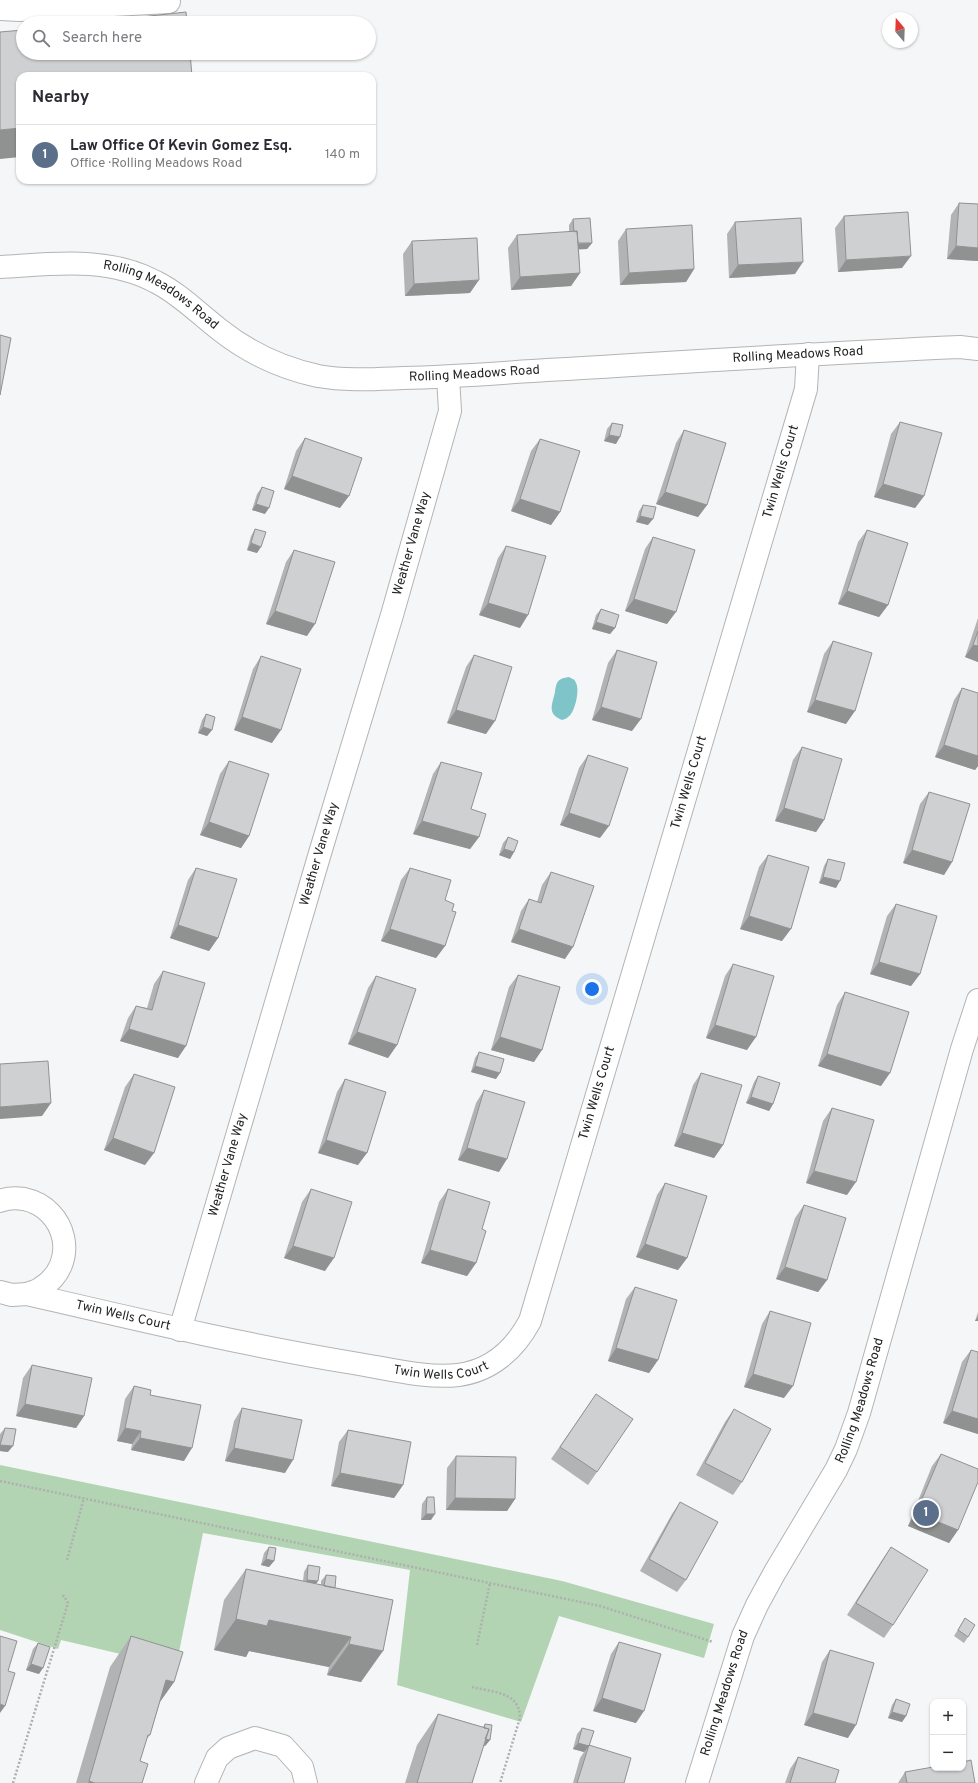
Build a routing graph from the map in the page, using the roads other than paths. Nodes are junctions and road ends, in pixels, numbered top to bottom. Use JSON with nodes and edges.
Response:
{"nodes":[{"id":1,"x":169,"y":2,"type":"dead end"},
{"id":2,"x":0,"y":9,"type":"edge"},
{"id":3,"x":0,"y":267,"type":"edge"},
{"id":4,"x":978,"y":349,"type":"edge"},
{"id":5,"x":808,"y":354,"type":"junction"},
{"id":6,"x":448,"y":377,"type":"junction"},
{"id":7,"x":978,"y":1000,"type":"edge"},
{"id":8,"x":970,"y":1052,"type":"edge"},
{"id":9,"x":0,"y":1201,"type":"edge"},
{"id":10,"x":0,"y":1292,"type":"edge"},
{"id":11,"x":27,"y":1294,"type":"junction"},
{"id":12,"x":180,"y":1330,"type":"junction"},
{"id":13,"x":206,"y":1783,"type":"edge"},
{"id":14,"x":306,"y":1783,"type":"edge"},
{"id":15,"x":697,"y":1783,"type":"edge"}],
"edges":[{"from":1,"to":2,"type":"street"},
{"from":3,"to":6,"type":"street","name":"Rolling Meadows Road"},
{"from":4,"to":5,"type":"street","name":"Rolling Meadows Road"},
{"from":5,"to":6,"type":"street","name":"Rolling Meadows Road"},
{"from":5,"to":12,"type":"street","name":"Twin Wells Court"},
{"from":6,"to":12,"type":"street","name":"Weather Vane Way"},
{"from":7,"to":8,"type":"street","name":"Rolling Meadows Road"},
{"from":8,"to":15,"type":"street","name":"Rolling Meadows Road"},
{"from":9,"to":11,"type":"street","name":"Twin Wells Court"},
{"from":10,"to":11,"type":"street","name":"Twin Wells Court"},
{"from":11,"to":12,"type":"street","name":"Twin Wells Court"},
{"from":13,"to":14,"type":"street"}]}
